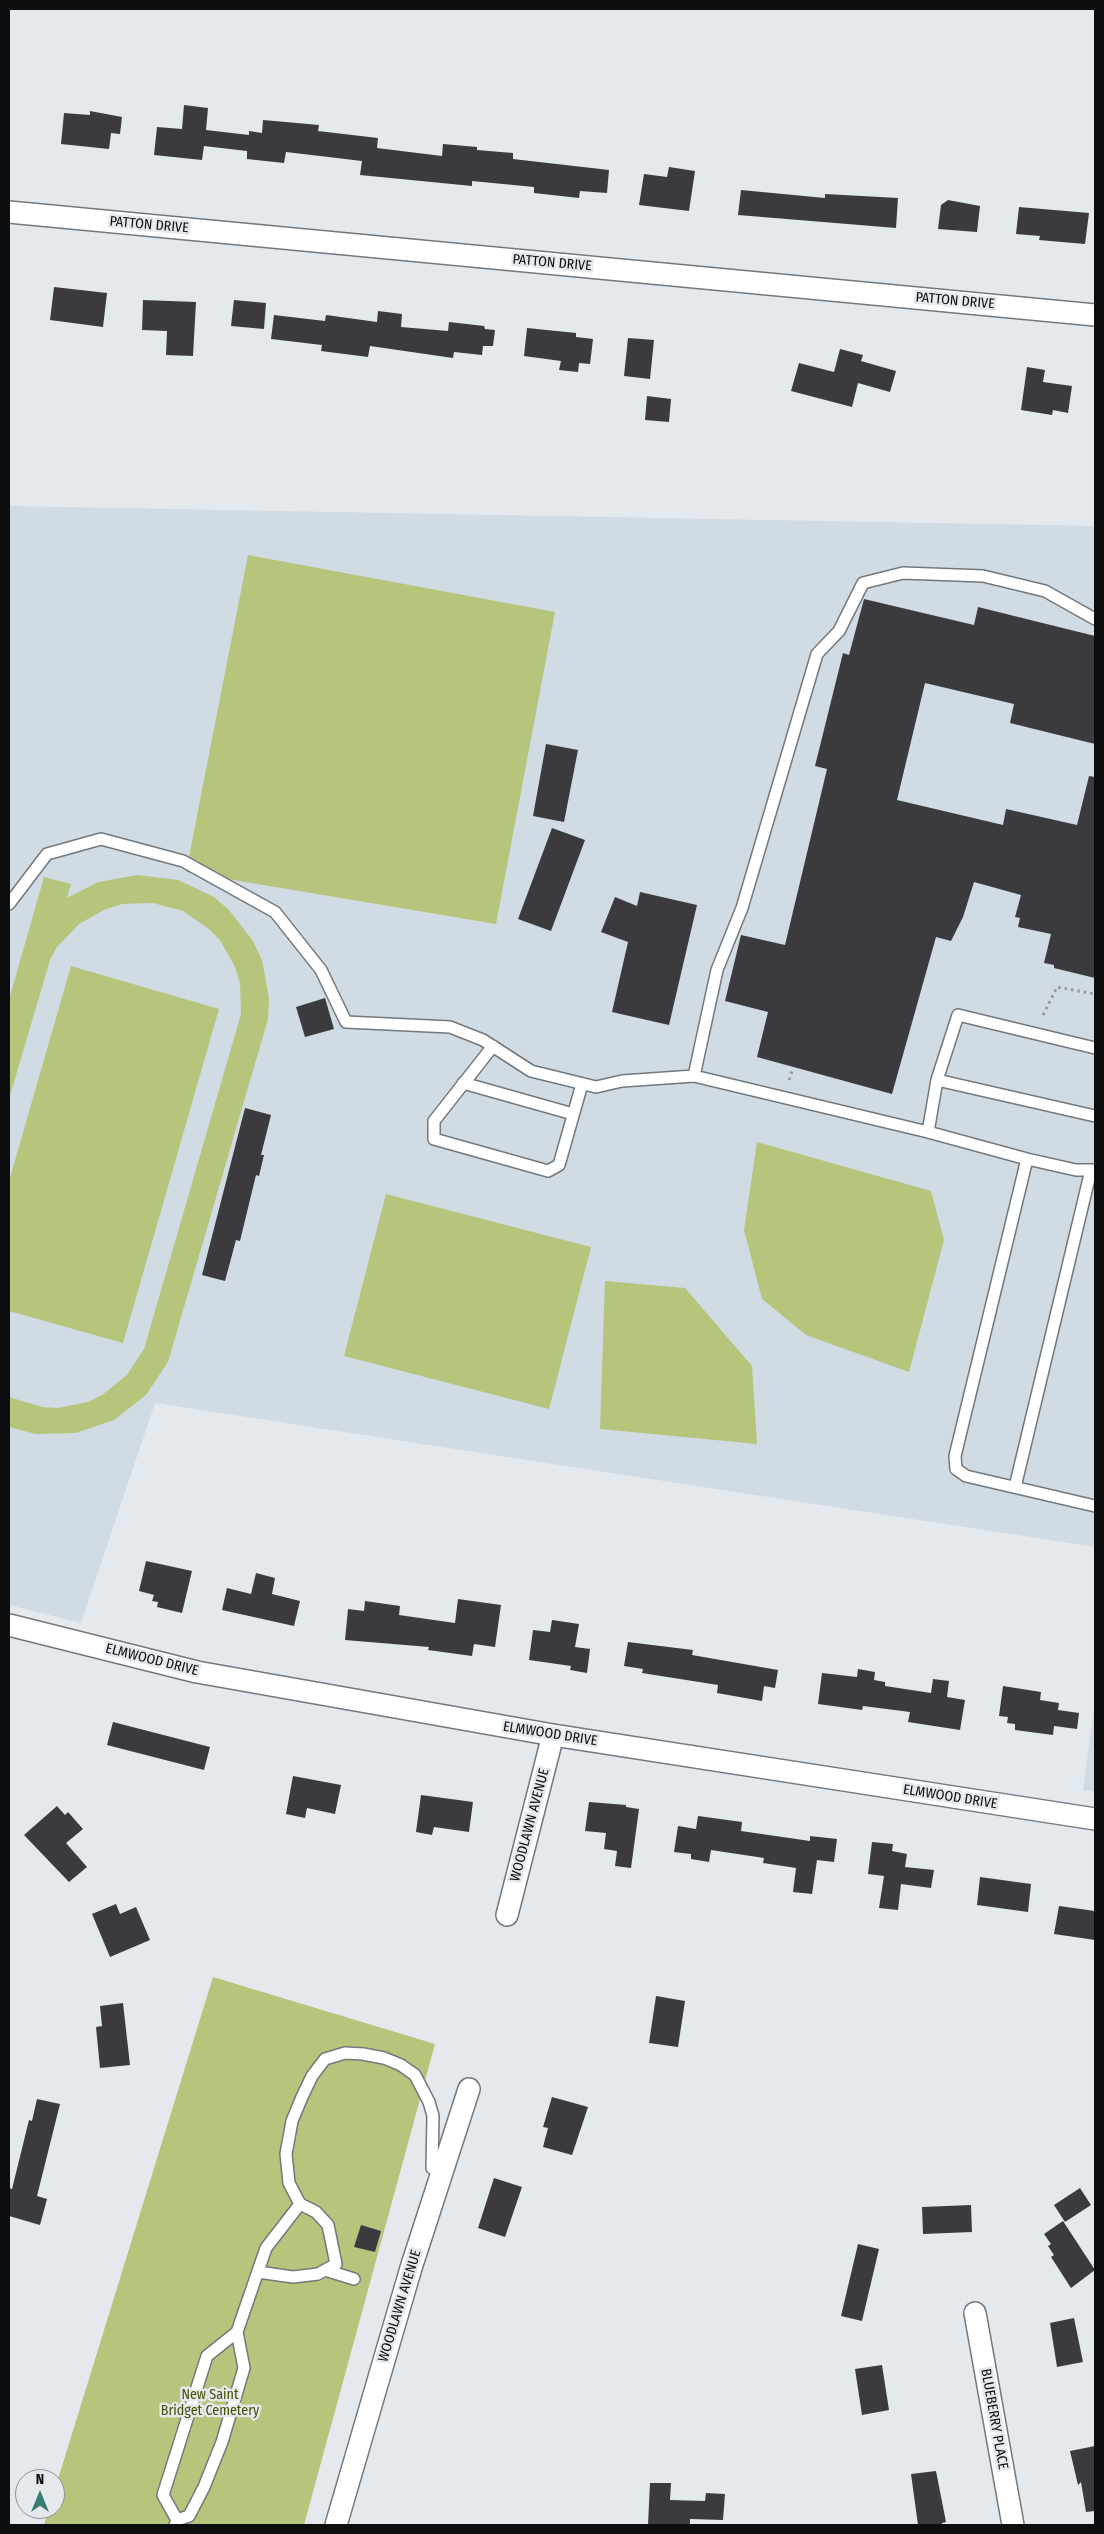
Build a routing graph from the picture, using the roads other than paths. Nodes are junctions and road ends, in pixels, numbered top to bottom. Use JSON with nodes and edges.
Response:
{"nodes":[{"id":1,"x":9,"y":212,"type":"edge"},
{"id":2,"x":1095,"y":315,"type":"edge"},
{"id":3,"x":1095,"y":619,"type":"edge"},
{"id":4,"x":9,"y":904,"type":"edge"},
{"id":5,"x":493,"y":1046,"type":"junction"},
{"id":6,"x":1095,"y":1048,"type":"edge"},
{"id":7,"x":694,"y":1076,"type":"junction"},
{"id":8,"x":937,"y":1080,"type":"junction"},
{"id":9,"x":463,"y":1083,"type":"junction"},
{"id":10,"x":582,"y":1084,"type":"junction"},
{"id":11,"x":573,"y":1114,"type":"junction"},
{"id":12,"x":1095,"y":1116,"type":"edge"},
{"id":13,"x":928,"y":1132,"type":"junction"},
{"id":14,"x":1027,"y":1160,"type":"junction"},
{"id":15,"x":1093,"y":1170,"type":"edge"},
{"id":16,"x":1015,"y":1487,"type":"junction"},
{"id":17,"x":1095,"y":1506,"type":"edge"},
{"id":18,"x":9,"y":1625,"type":"edge"},
{"id":19,"x":554,"y":1735,"type":"junction"},
{"id":20,"x":1095,"y":1819,"type":"edge"},
{"id":21,"x":506,"y":1915,"type":"dead end"},
{"id":22,"x":469,"y":2089,"type":"dead end"},
{"id":23,"x":442,"y":2172,"type":"junction"},
{"id":24,"x":300,"y":2204,"type":"junction"},
{"id":25,"x":325,"y":2270,"type":"junction"},
{"id":26,"x":258,"y":2272,"type":"junction"},
{"id":27,"x":354,"y":2280,"type":"dead end"},
{"id":28,"x":975,"y":2313,"type":"dead end"},
{"id":29,"x":238,"y":2332,"type":"junction"},
{"id":30,"x":176,"y":2523,"type":"edge"},
{"id":31,"x":336,"y":2525,"type":"edge"},
{"id":32,"x":1013,"y":2525,"type":"edge"}],
"edges":[{"from":1,"to":2,"type":"street","name":"PATTON DRIVE"},
{"from":3,"to":7,"type":"lane"},
{"from":4,"to":5,"type":"lane"},
{"from":5,"to":9,"type":"lane"},
{"from":5,"to":10,"type":"lane"},
{"from":6,"to":8,"type":"lane"},
{"from":7,"to":10,"type":"lane"},
{"from":7,"to":13,"type":"lane"},
{"from":8,"to":12,"type":"lane"},
{"from":8,"to":13,"type":"lane"},
{"from":9,"to":11,"type":"lane"},
{"from":9,"to":11,"type":"lane"},
{"from":10,"to":11,"type":"lane"},
{"from":13,"to":14,"type":"lane"},
{"from":14,"to":15,"type":"lane"},
{"from":14,"to":16,"type":"lane"},
{"from":15,"to":16,"type":"lane"},
{"from":16,"to":17,"type":"lane"},
{"from":18,"to":19,"type":"street","name":"ELMWOOD DRIVE"},
{"from":19,"to":20,"type":"street","name":"ELMWOOD DRIVE"},
{"from":19,"to":21,"type":"street","name":"WOODLAWN AVENUE"},
{"from":22,"to":23,"type":"street","name":"WOODLAWN AVENUE"},
{"from":23,"to":24,"type":"lane"},
{"from":23,"to":31,"type":"street","name":"WOODLAWN AVENUE"},
{"from":24,"to":25,"type":"lane"},
{"from":24,"to":26,"type":"lane"},
{"from":25,"to":26,"type":"lane"},
{"from":25,"to":27,"type":"lane"},
{"from":26,"to":29,"type":"lane"},
{"from":28,"to":32,"type":"street","name":"BLUEBERRY PLACE"},
{"from":29,"to":30,"type":"lane"},
{"from":29,"to":30,"type":"lane"}]}
